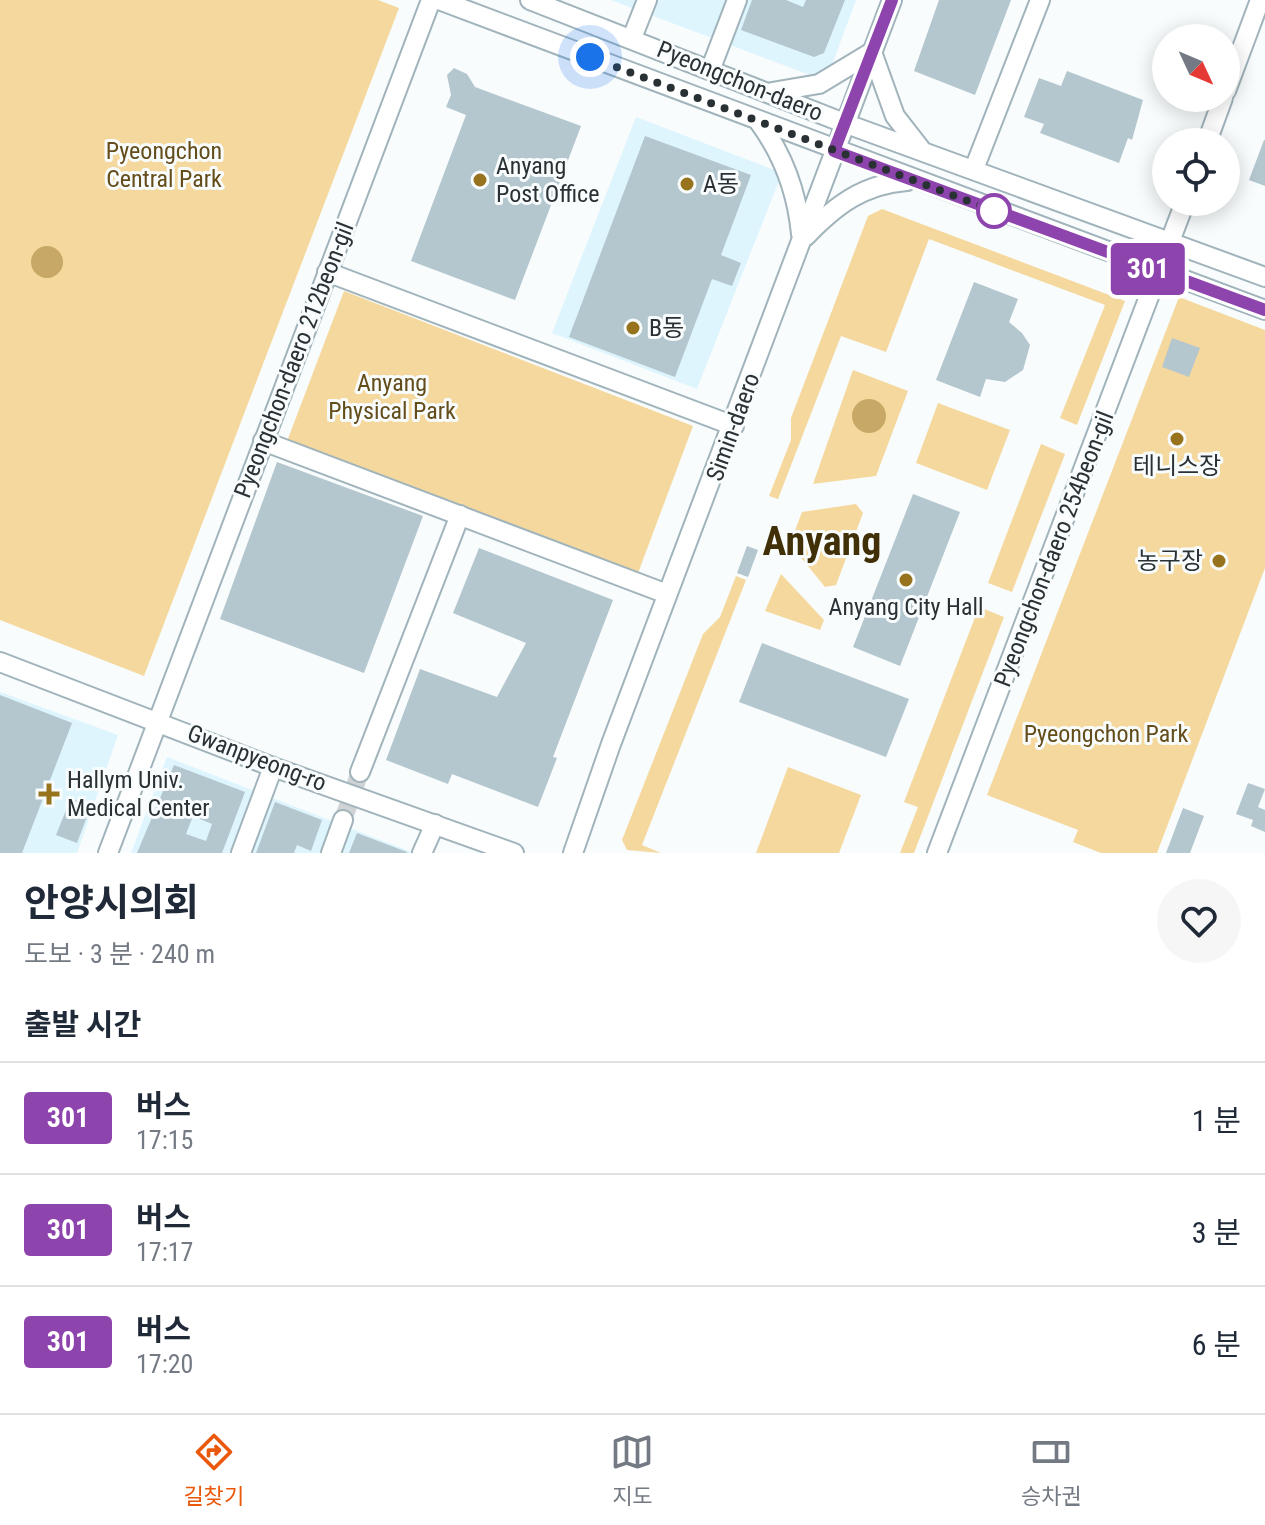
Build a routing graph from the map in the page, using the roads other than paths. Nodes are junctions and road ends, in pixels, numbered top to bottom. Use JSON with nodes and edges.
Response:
{"nodes":[{"id":1,"x":431,"y":0,"type":"edge"},
{"id":2,"x":439,"y":0,"type":"edge"},
{"id":3,"x":530,"y":0,"type":"edge"},
{"id":4,"x":647,"y":0,"type":"edge"},
{"id":5,"x":737,"y":0,"type":"edge"},
{"id":6,"x":892,"y":0,"type":"edge"},
{"id":7,"x":1040,"y":0,"type":"edge"},
{"id":8,"x":1260,"y":0,"type":"edge"},
{"id":9,"x":565,"y":6,"type":"edge"},
{"id":10,"x":632,"y":38,"type":"junction"},
{"id":11,"x":872,"y":52,"type":"junction"},
{"id":12,"x":1240,"y":54,"type":"edge"},
{"id":13,"x":711,"y":68,"type":"junction"},
{"id":14,"x":770,"y":93,"type":"junction"},
{"id":15,"x":759,"y":122,"type":"junction"},
{"id":16,"x":844,"y":123,"type":"junction"},
{"id":17,"x":834,"y":151,"type":"junction"},
{"id":18,"x":923,"y":151,"type":"junction"},
{"id":19,"x":974,"y":169,"type":"junction"},
{"id":20,"x":913,"y":181,"type":"junction"},
{"id":21,"x":1180,"y":216,"type":"edge"},
{"id":22,"x":801,"y":241,"type":"junction"},
{"id":23,"x":1169,"y":244,"type":"junction"},
{"id":24,"x":327,"y":272,"type":"junction"},
{"id":25,"x":1158,"y":273,"type":"junction"},
{"id":26,"x":1265,"y":277,"type":"edge"},
{"id":27,"x":1265,"y":310,"type":"edge"},
{"id":28,"x":734,"y":426,"type":"junction"},
{"id":29,"x":263,"y":441,"type":"junction"},
{"id":30,"x":460,"y":515,"type":"junction"},
{"id":31,"x":667,"y":594,"type":"junction"},
{"id":32,"x":0,"y":662,"type":"edge"},
{"id":33,"x":157,"y":720,"type":"junction"},
{"id":34,"x":273,"y":767,"type":"junction"},
{"id":35,"x":360,"y":772,"type":"tunnel mouth"},
{"id":36,"x":343,"y":820,"type":"tunnel mouth"},
{"id":37,"x":435,"y":824,"type":"junction"},
{"id":38,"x":108,"y":853,"type":"edge"},
{"id":39,"x":241,"y":853,"type":"edge"},
{"id":40,"x":331,"y":853,"type":"edge"},
{"id":41,"x":422,"y":853,"type":"edge"},
{"id":42,"x":514,"y":853,"type":"edge"},
{"id":43,"x":573,"y":853,"type":"edge"},
{"id":44,"x":937,"y":853,"type":"edge"}],
"edges":[{"from":1,"to":24,"type":"street","name":"Pyeongchon-daero 212beon-gil"},
{"from":2,"to":15,"type":"street","name":"Pyeongchon-daero"},
{"from":3,"to":9,"type":"street","name":"Pyeongchon-daero"},
{"from":4,"to":10,"type":"street"},
{"from":5,"to":13,"type":"street"},
{"from":6,"to":11,"type":"street","name":"Simin-daero"},
{"from":7,"to":19,"type":"street"},
{"from":8,"to":12,"type":"street"},
{"from":9,"to":10,"type":"street","name":"Pyeongchon-daero"},
{"from":10,"to":13,"type":"street","name":"Pyeongchon-daero"},
{"from":11,"to":14,"type":"street"},
{"from":11,"to":16,"type":"street","name":"Simin-daero"},
{"from":11,"to":18,"type":"street"},
{"from":13,"to":14,"type":"street","name":"Pyeongchon-daero"},
{"from":14,"to":16,"type":"street","name":"Pyeongchon-daero"},
{"from":15,"to":17,"type":"street","name":"Pyeongchon-daero"},
{"from":15,"to":22,"type":"street"},
{"from":16,"to":17,"type":"street","name":"Simin-daero"},
{"from":16,"to":18,"type":"street","name":"Pyeongchon-daero"},
{"from":17,"to":20,"type":"street","name":"Pyeongchon-daero"},
{"from":17,"to":22,"type":"street","name":"Simin-daero"},
{"from":18,"to":19,"type":"street","name":"Pyeongchon-daero"},
{"from":19,"to":23,"type":"street","name":"Pyeongchon-daero"},
{"from":20,"to":22,"type":"street"},
{"from":20,"to":25,"type":"street","name":"Pyeongchon-daero"},
{"from":21,"to":23,"type":"street","name":"Pyeongchon-daero 254beon-gil"},
{"from":22,"to":28,"type":"street","name":"Simin-daero"},
{"from":23,"to":25,"type":"street","name":"Pyeongchon-daero 254beon-gil"},
{"from":23,"to":26,"type":"street","name":"Pyeongchon-daero"},
{"from":24,"to":28,"type":"street"},
{"from":24,"to":29,"type":"street","name":"Pyeongchon-daero 212beon-gil"},
{"from":25,"to":27,"type":"street","name":"Pyeongchon-daero"},
{"from":25,"to":44,"type":"street","name":"Pyeongchon-daero 254beon-gil"},
{"from":28,"to":31,"type":"street","name":"Simin-daero"},
{"from":29,"to":30,"type":"street"},
{"from":29,"to":33,"type":"street","name":"Pyeongchon-daero 212beon-gil"},
{"from":30,"to":31,"type":"street"},
{"from":30,"to":35,"type":"street"},
{"from":31,"to":43,"type":"street","name":"Simin-daero"},
{"from":32,"to":33,"type":"street","name":"Gwanpyeong-ro"},
{"from":33,"to":34,"type":"street","name":"Gwanpyeong-ro"},
{"from":33,"to":38,"type":"street","name":"Pyeongchon-daero 212beon-gil"},
{"from":34,"to":37,"type":"street","name":"Gwanpyeong-ro"},
{"from":34,"to":39,"type":"street"},
{"from":36,"to":40,"type":"street"},
{"from":37,"to":41,"type":"street"},
{"from":37,"to":42,"type":"street","name":"Gwanpyeong-ro"}]}
